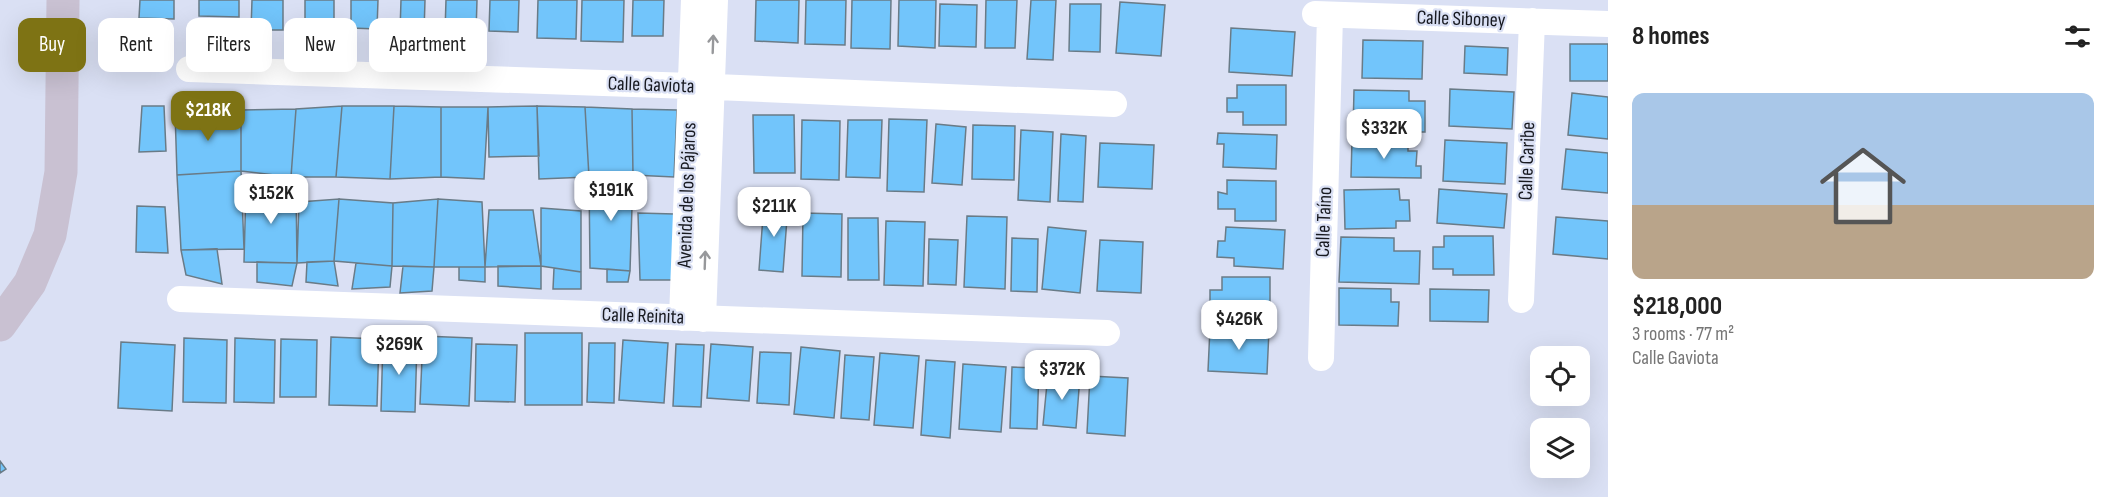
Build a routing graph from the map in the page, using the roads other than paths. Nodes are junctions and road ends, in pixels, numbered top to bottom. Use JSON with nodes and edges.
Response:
{"nodes":[{"id":1,"x":63,"y":0,"type":"edge"},
{"id":2,"x":694,"y":0,"type":"edge"},
{"id":3,"x":715,"y":0,"type":"edge"},
{"id":4,"x":1322,"y":14,"type":"joint"},
{"id":5,"x":1532,"y":21,"type":"junction"},
{"id":6,"x":1608,"y":24,"type":"edge"},
{"id":7,"x":272,"y":72,"type":"edge"},
{"id":8,"x":701,"y":87,"type":"junction"},
{"id":9,"x":1114,"y":104,"type":"dead end"},
{"id":10,"x":180,"y":299,"type":"dead end"},
{"id":11,"x":1521,"y":300,"type":"dead end"},
{"id":12,"x":693,"y":318,"type":"junction"},
{"id":13,"x":0,"y":325,"type":"edge"},
{"id":14,"x":1107,"y":333,"type":"dead end"},
{"id":15,"x":1321,"y":358,"type":"dead end"}],
"edges":[{"from":1,"to":13,"type":"street"},
{"from":2,"to":8,"type":"street","name":"Avenida de los Pájaros"},
{"from":8,"to":3,"type":"street","name":"Avenida de los Pájaros","one_way":true},
{"from":4,"to":5,"type":"street","name":"Calle Siboney"},
{"from":4,"to":15,"type":"street","name":"Calle Taíno"},
{"from":5,"to":6,"type":"street","name":"Calle Siboney"},
{"from":5,"to":11,"type":"street","name":"Calle Caribe"},
{"from":7,"to":8,"type":"street","name":"Calle Gaviota"},
{"from":8,"to":9,"type":"street","name":"Calle Gaviota"},
{"from":8,"to":12,"type":"street","name":"Avenida de los Pájaros"},
{"from":10,"to":12,"type":"street","name":"Calle Reinita"},
{"from":12,"to":14,"type":"street","name":"Calle Reinita"}]}
